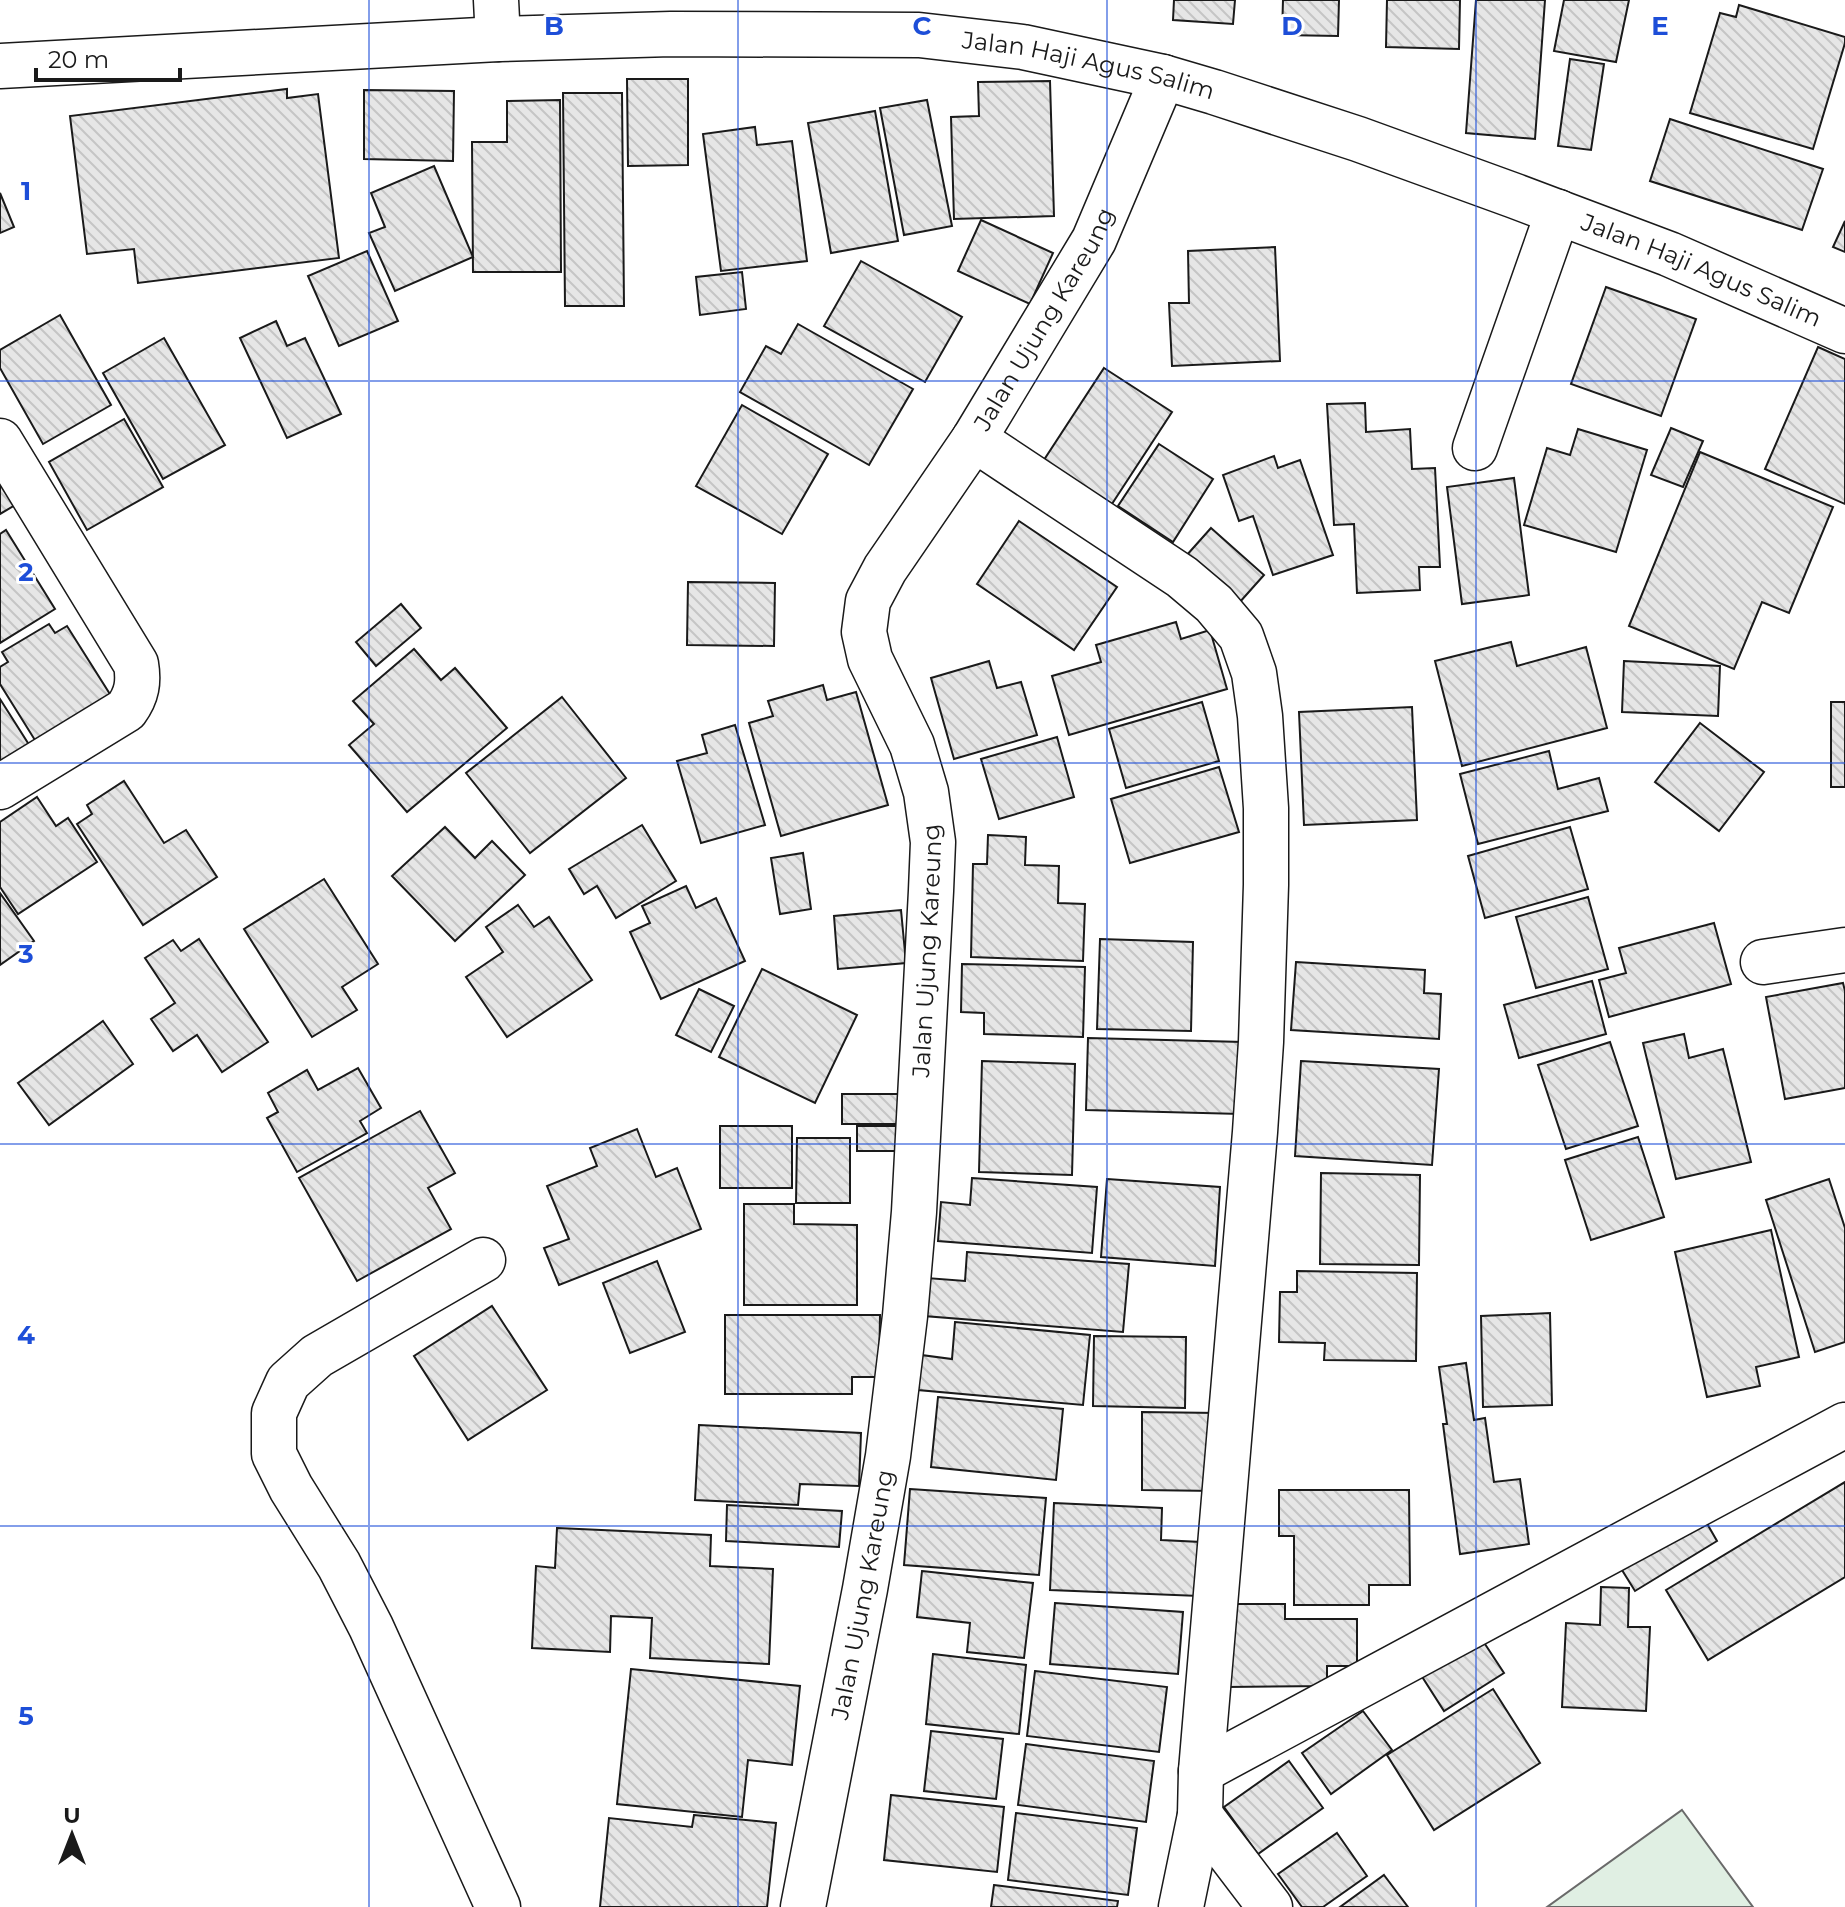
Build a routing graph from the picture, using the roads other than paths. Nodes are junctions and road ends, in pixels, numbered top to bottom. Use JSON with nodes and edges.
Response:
{"nodes":[{"id":1,"x":497,"y":20,"type":"edge"},
{"id":2,"x":0,"y":66,"type":"edge"},
{"id":3,"x":1163,"y":77,"type":"junction"},
{"id":4,"x":1558,"y":212,"type":"junction"},
{"id":5,"x":1845,"y":331,"type":"edge"},
{"id":6,"x":974,"y":439,"type":"junction"},
{"id":7,"x":0,"y":441,"type":"edge"},
{"id":8,"x":1475,"y":448,"type":"dead end"},
{"id":9,"x":0,"y":787,"type":"edge"},
{"id":10,"x":1845,"y":950,"type":"edge"},
{"id":11,"x":1763,"y":962,"type":"dead end"},
{"id":12,"x":483,"y":1260,"type":"dead end"},
{"id":13,"x":1845,"y":1425,"type":"edge"},
{"id":14,"x":1201,"y":1771,"type":"junction"},
{"id":15,"x":1200,"y":1815,"type":"junction"},
{"id":16,"x":498,"y":1907,"type":"edge"},
{"id":17,"x":803,"y":1907,"type":"edge"},
{"id":18,"x":1181,"y":1907,"type":"edge"},
{"id":19,"x":1270,"y":1907,"type":"edge"}],
"edges":[{"from":1,"to":2,"type":"street","name":"Jalan Haji Agus Salim"},
{"from":1,"to":3,"type":"street","name":"Jalan Haji Agus Salim"},
{"from":3,"to":4,"type":"street","name":"Jalan Haji Agus Salim"},
{"from":3,"to":6,"type":"street","name":"Jalan Ujung Kareung"},
{"from":4,"to":5,"type":"street","name":"Jalan Haji Agus Salim"},
{"from":4,"to":8,"type":"street"},
{"from":6,"to":14,"type":"street"},
{"from":6,"to":17,"type":"street","name":"Jalan Ujung Kareung"},
{"from":7,"to":9,"type":"street"},
{"from":10,"to":11,"type":"street"},
{"from":12,"to":16,"type":"street"},
{"from":13,"to":14,"type":"street"},
{"from":14,"to":15,"type":"street"},
{"from":15,"to":18,"type":"street"},
{"from":15,"to":19,"type":"street"}]}
